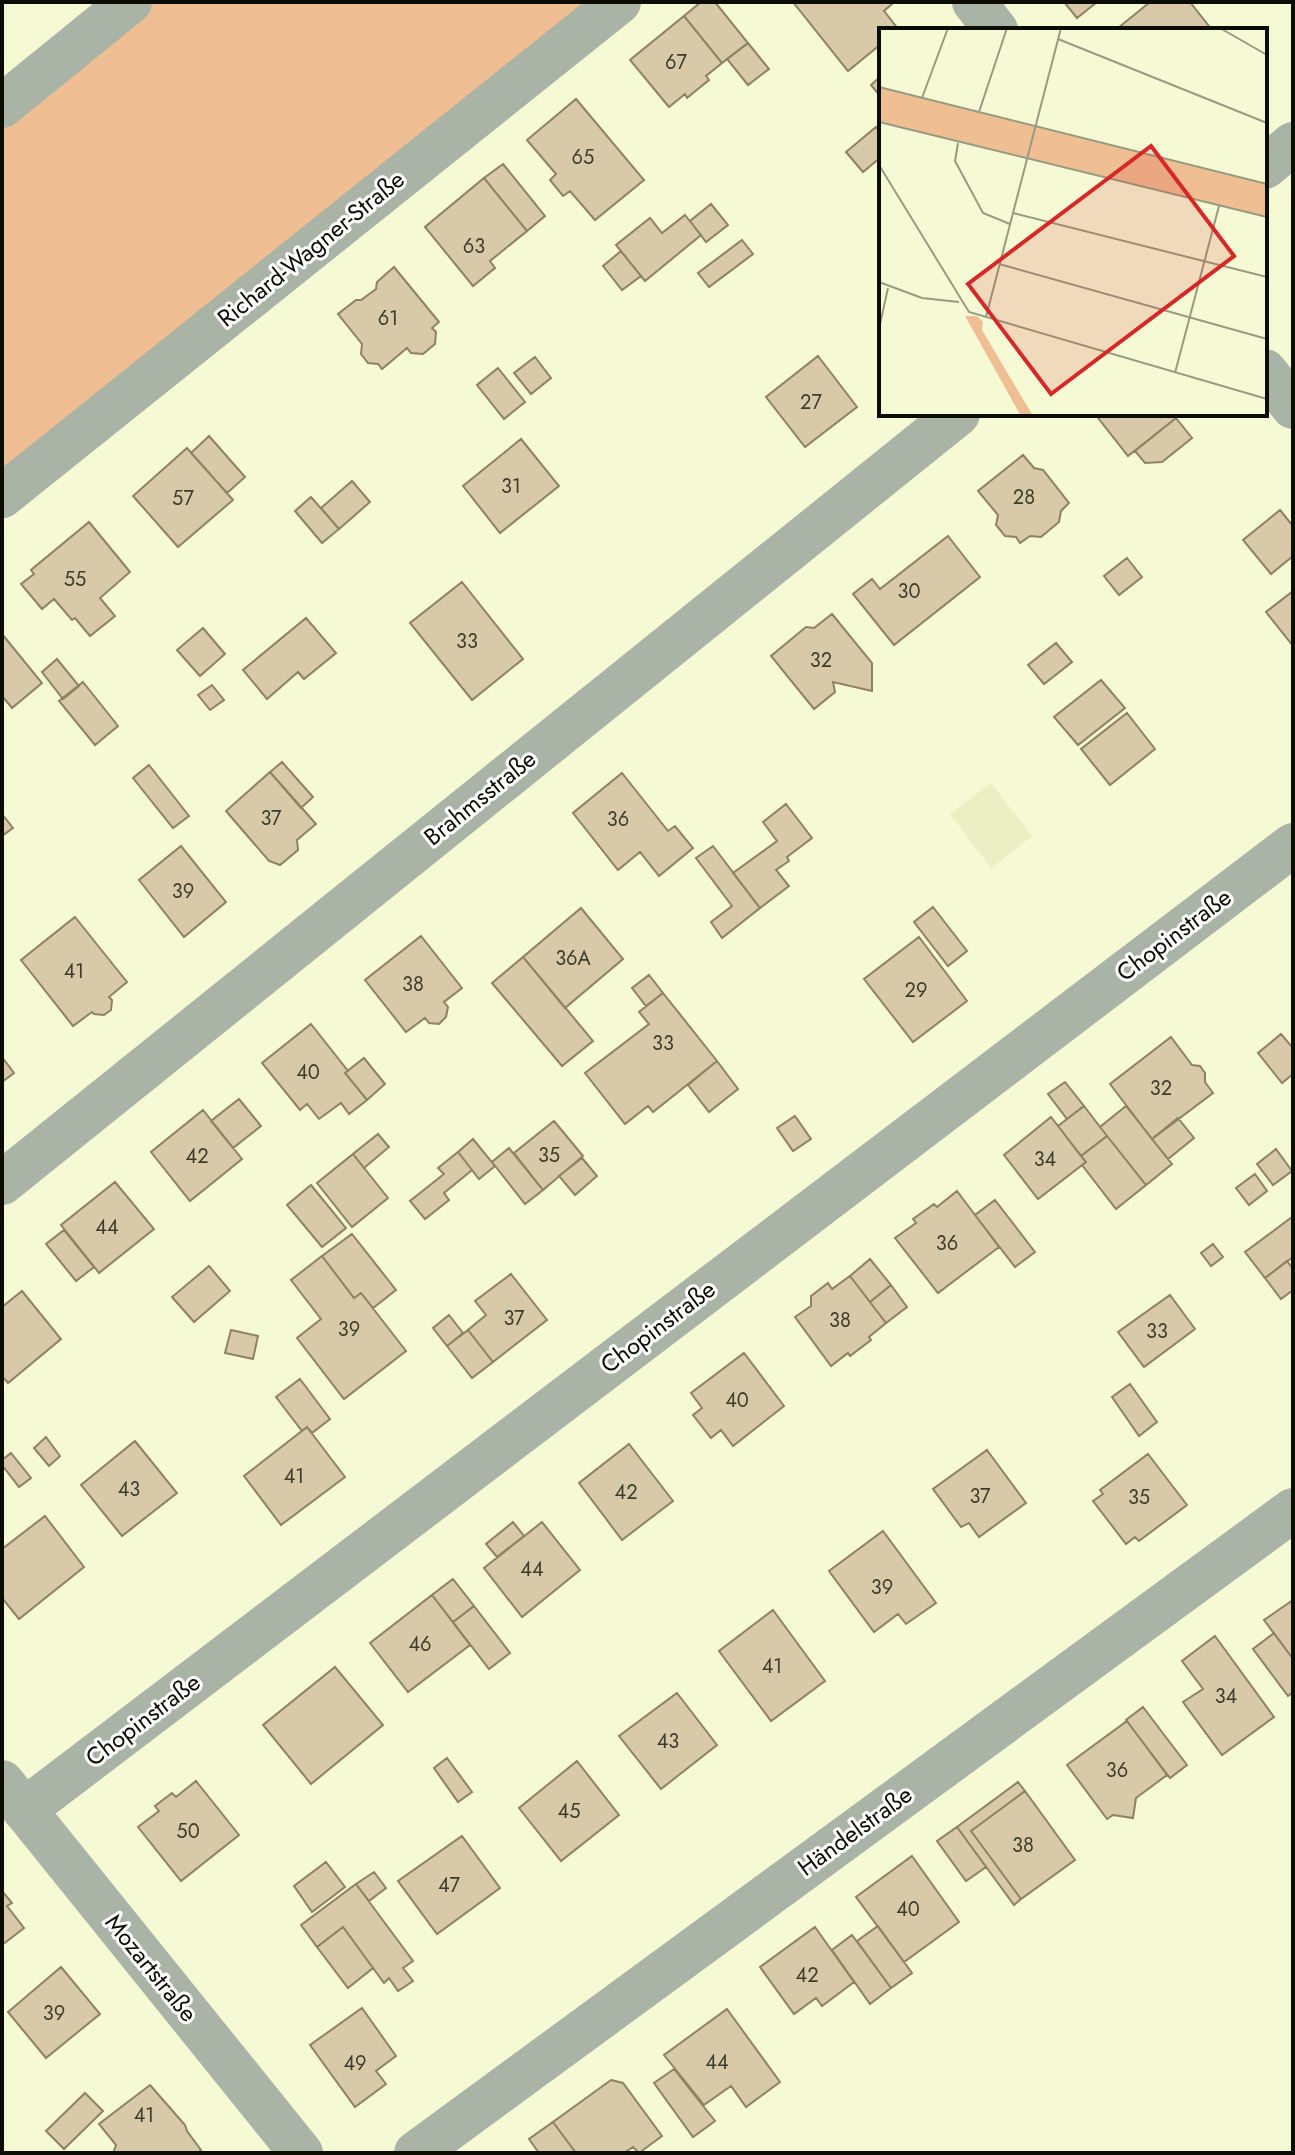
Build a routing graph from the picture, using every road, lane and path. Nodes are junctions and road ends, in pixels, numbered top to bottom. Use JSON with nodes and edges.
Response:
{"nodes":[{"id":1,"x":130,"y":2,"type":"edge"},
{"id":2,"x":619,"y":2,"type":"edge"},
{"id":3,"x":974,"y":2,"type":"edge"},
{"id":4,"x":994,"y":28,"type":"edge"},
{"id":5,"x":2,"y":106,"type":"edge"},
{"id":6,"x":1293,"y":144,"type":"edge"},
{"id":7,"x":1267,"y":165,"type":"edge"},
{"id":8,"x":1267,"y":374,"type":"edge"},
{"id":9,"x":1293,"y":407,"type":"edge"},
{"id":10,"x":956,"y":416,"type":"edge"},
{"id":11,"x":2,"y":496,"type":"edge"},
{"id":12,"x":1293,"y":845,"type":"edge"},
{"id":13,"x":2,"y":1183,"type":"edge"},
{"id":14,"x":1293,"y":1510,"type":"edge"},
{"id":15,"x":13,"y":1796,"type":"edge"},
{"id":16,"x":301,"y":2153,"type":"edge"},
{"id":17,"x":416,"y":2153,"type":"edge"}],
"edges":[{"from":1,"to":5,"type":"street"},
{"from":2,"to":11,"type":"street","name":"Richard-Wagner-Straße"},
{"from":3,"to":4,"type":"street"},
{"from":6,"to":7,"type":"street"},
{"from":8,"to":9,"type":"street"},
{"from":10,"to":13,"type":"street","name":"Brahmsstraße"},
{"from":12,"to":15,"type":"street","name":"Chopinstraße"},
{"from":14,"to":17,"type":"street","name":"Händelstraße"},
{"from":15,"to":16,"type":"street","name":"Mozartstraße"}]}
